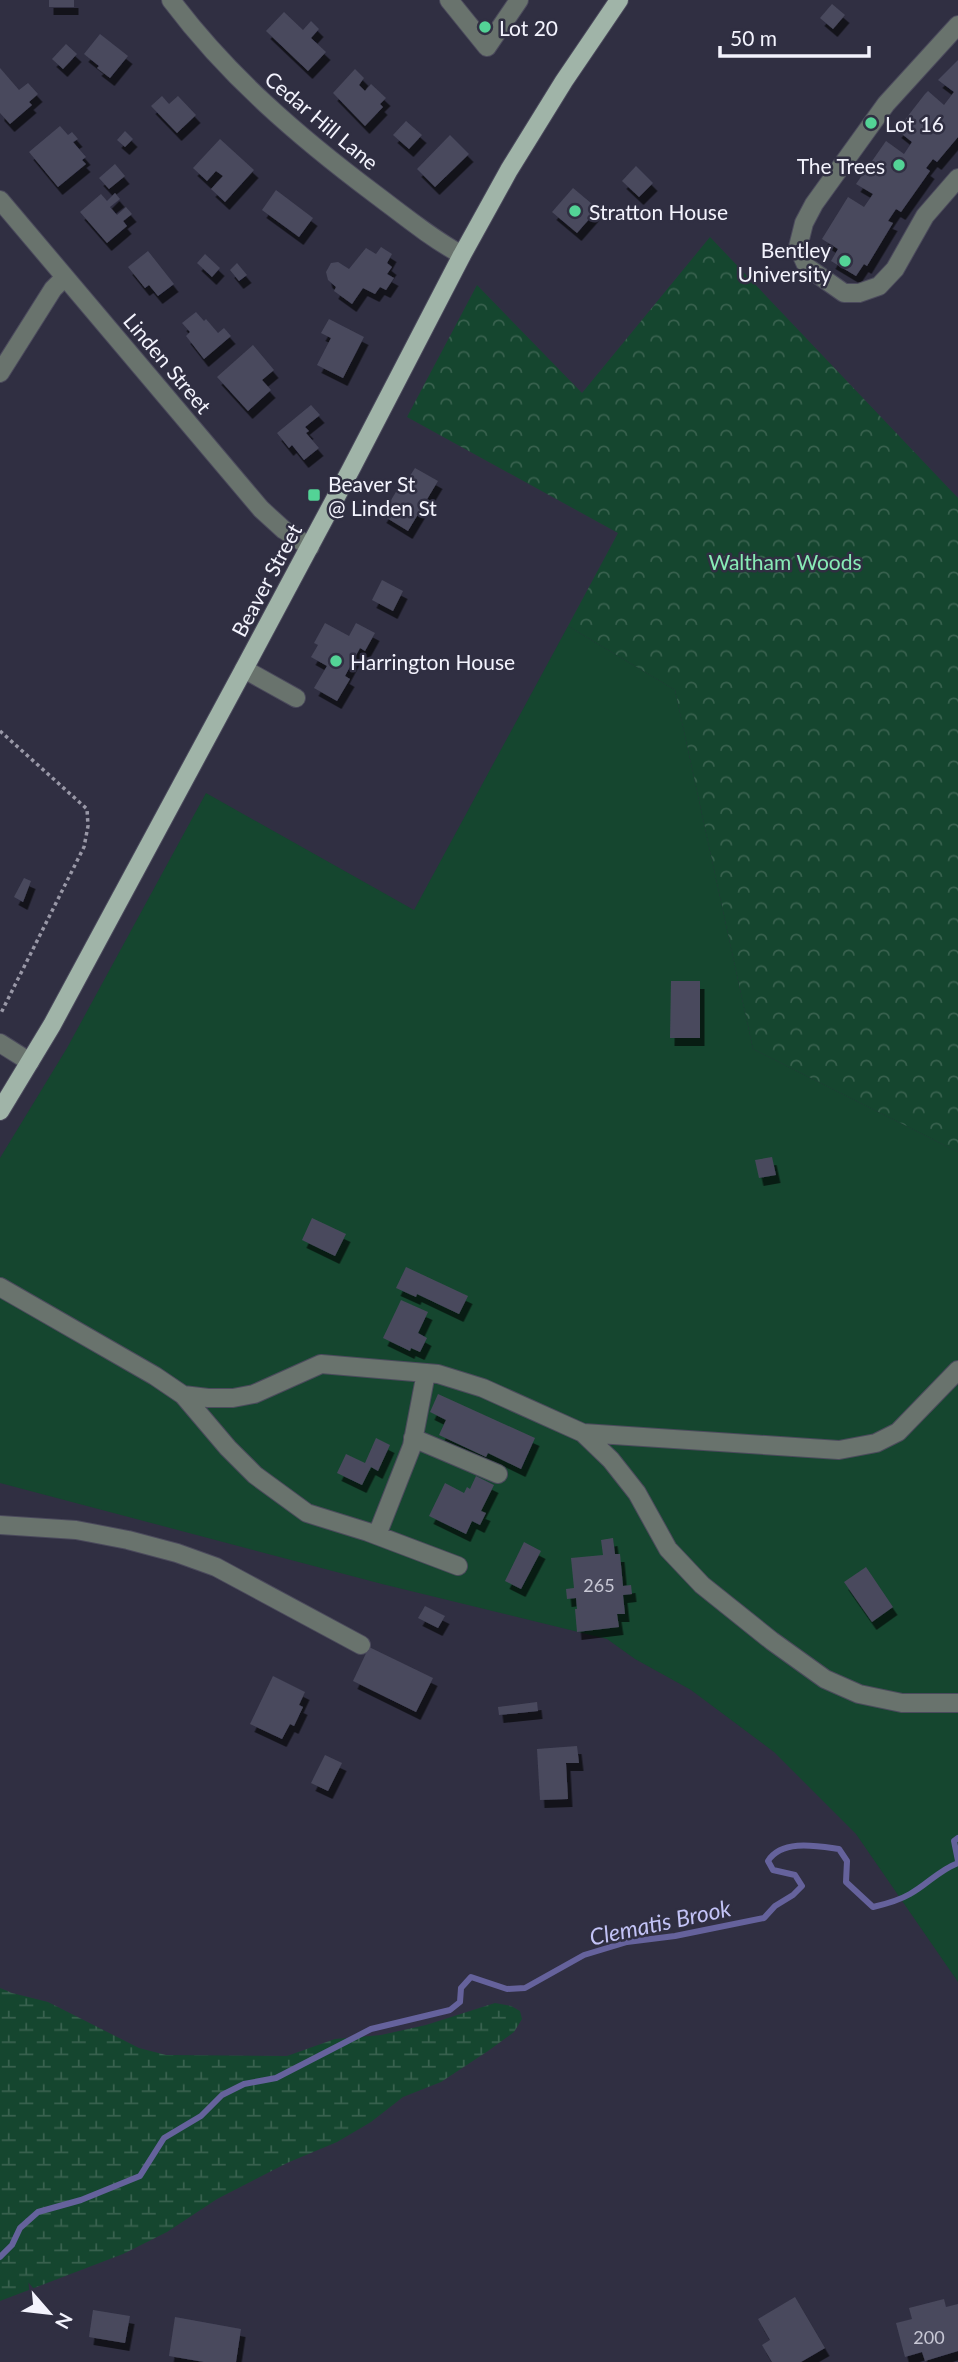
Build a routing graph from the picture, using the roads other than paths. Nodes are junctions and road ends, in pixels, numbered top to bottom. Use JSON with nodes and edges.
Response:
{"nodes":[{"id":1,"x":171,"y":0,"type":"edge"},
{"id":2,"x":449,"y":0,"type":"edge"},
{"id":3,"x":519,"y":0,"type":"edge"},
{"id":4,"x":620,"y":0,"type":"edge"},
{"id":5,"x":958,"y":25,"type":"edge"},
{"id":6,"x":958,"y":178,"type":"edge"},
{"id":7,"x":0,"y":200,"type":"edge"},
{"id":8,"x":462,"y":255,"type":"junction"},
{"id":9,"x":65,"y":276,"type":"junction"},
{"id":10,"x":0,"y":373,"type":"edge"},
{"id":11,"x":310,"y":547,"type":"junction"},
{"id":12,"x":244,"y":669,"type":"junction"},
{"id":13,"x":296,"y":698,"type":"dead end"},
{"id":14,"x":0,"y":1043,"type":"edge"},
{"id":15,"x":30,"y":1062,"type":"junction"},
{"id":16,"x":0,"y":1111,"type":"edge"},
{"id":17,"x":0,"y":1287,"type":"edge"},
{"id":18,"x":958,"y":1370,"type":"edge"},
{"id":19,"x":426,"y":1373,"type":"junction"},
{"id":20,"x":183,"y":1395,"type":"junction"},
{"id":21,"x":583,"y":1433,"type":"junction"},
{"id":22,"x":413,"y":1438,"type":"junction"},
{"id":23,"x":498,"y":1474,"type":"dead end"},
{"id":24,"x":0,"y":1525,"type":"edge"},
{"id":25,"x":377,"y":1535,"type":"junction"},
{"id":26,"x":458,"y":1566,"type":"dead end"},
{"id":27,"x":361,"y":1645,"type":"dead end"},
{"id":28,"x":958,"y":1703,"type":"edge"}],
"edges":[{"from":1,"to":8,"type":"street","name":"Cedar Hill Lane"},
{"from":2,"to":3,"type":"street"},
{"from":4,"to":8,"type":"main road","name":"Beaver Street"},
{"from":5,"to":6,"type":"street"},
{"from":7,"to":9,"type":"street","name":"Linden Street"},
{"from":8,"to":11,"type":"main road","name":"Beaver Street"},
{"from":9,"to":10,"type":"street"},
{"from":9,"to":11,"type":"street","name":"Linden Street"},
{"from":11,"to":12,"type":"main road","name":"Beaver Street"},
{"from":12,"to":13,"type":"street"},
{"from":12,"to":15,"type":"main road","name":"Beaver Street"},
{"from":14,"to":15,"type":"street"},
{"from":15,"to":16,"type":"main road","name":"Beaver Street"},
{"from":17,"to":20,"type":"street"},
{"from":18,"to":21,"type":"street"},
{"from":19,"to":20,"type":"street"},
{"from":19,"to":21,"type":"street"},
{"from":19,"to":22,"type":"street"},
{"from":20,"to":25,"type":"street"},
{"from":21,"to":28,"type":"street"},
{"from":22,"to":23,"type":"street"},
{"from":22,"to":25,"type":"street"},
{"from":24,"to":27,"type":"street"},
{"from":25,"to":26,"type":"street"}]}
